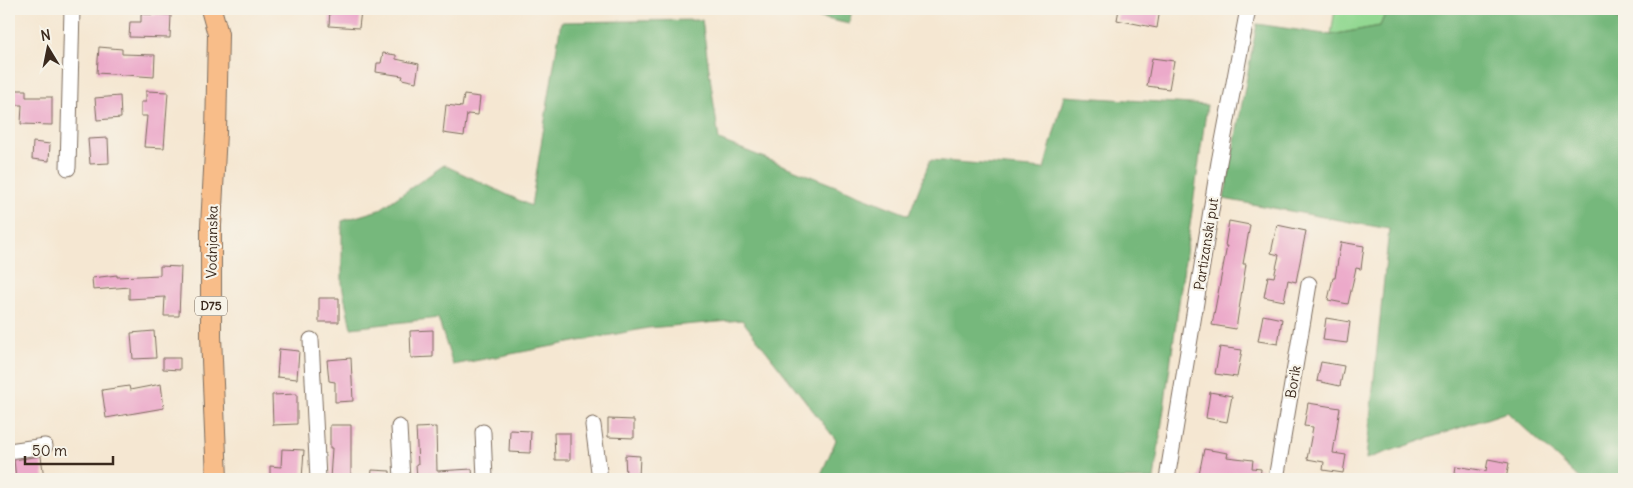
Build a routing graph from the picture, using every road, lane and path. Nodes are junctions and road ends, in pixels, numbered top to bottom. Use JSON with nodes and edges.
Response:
{"nodes":[{"id":1,"x":72,"y":9,"type":"edge"},
{"id":2,"x":211,"y":9,"type":"edge"},
{"id":3,"x":228,"y":9,"type":"edge"},
{"id":4,"x":1248,"y":9,"type":"edge"},
{"id":5,"x":1619,"y":9,"type":"edge"},
{"id":6,"x":1624,"y":10,"type":"edge"},
{"id":7,"x":218,"y":34,"type":"junction"},
{"id":8,"x":68,"y":168,"type":"dead end"},
{"id":9,"x":1309,"y":284,"type":"dead end"},
{"id":10,"x":311,"y":340,"type":"dead end"},
{"id":11,"x":593,"y":425,"type":"dead end"},
{"id":12,"x":399,"y":427,"type":"dead end"},
{"id":13,"x":483,"y":432,"type":"dead end"},
{"id":14,"x":45,"y":446,"type":"dead end"},
{"id":15,"x":9,"y":451,"type":"edge"},
{"id":16,"x":217,"y":479,"type":"edge"},
{"id":17,"x":318,"y":479,"type":"edge"},
{"id":18,"x":402,"y":479,"type":"edge"},
{"id":19,"x":485,"y":479,"type":"edge"},
{"id":20,"x":600,"y":479,"type":"edge"},
{"id":21,"x":1167,"y":479,"type":"edge"},
{"id":22,"x":1276,"y":479,"type":"edge"}],
"edges":[{"from":1,"to":8,"type":"street"},
{"from":2,"to":7,"type":"main road","name":"Vodnjanska","number":"D75"},
{"from":3,"to":7,"type":"main road","name":"Vodnjanska","number":"D75"},
{"from":4,"to":21,"type":"street","name":"Partizanski put"},
{"from":5,"to":6,"type":"street"},
{"from":7,"to":16,"type":"main road","name":"Vodnjanska","number":"D75"},
{"from":9,"to":22,"type":"street","name":"Borik"},
{"from":10,"to":17,"type":"street"},
{"from":11,"to":20,"type":"street"},
{"from":12,"to":18,"type":"street"},
{"from":13,"to":19,"type":"street"},
{"from":14,"to":15,"type":"street"}]}
